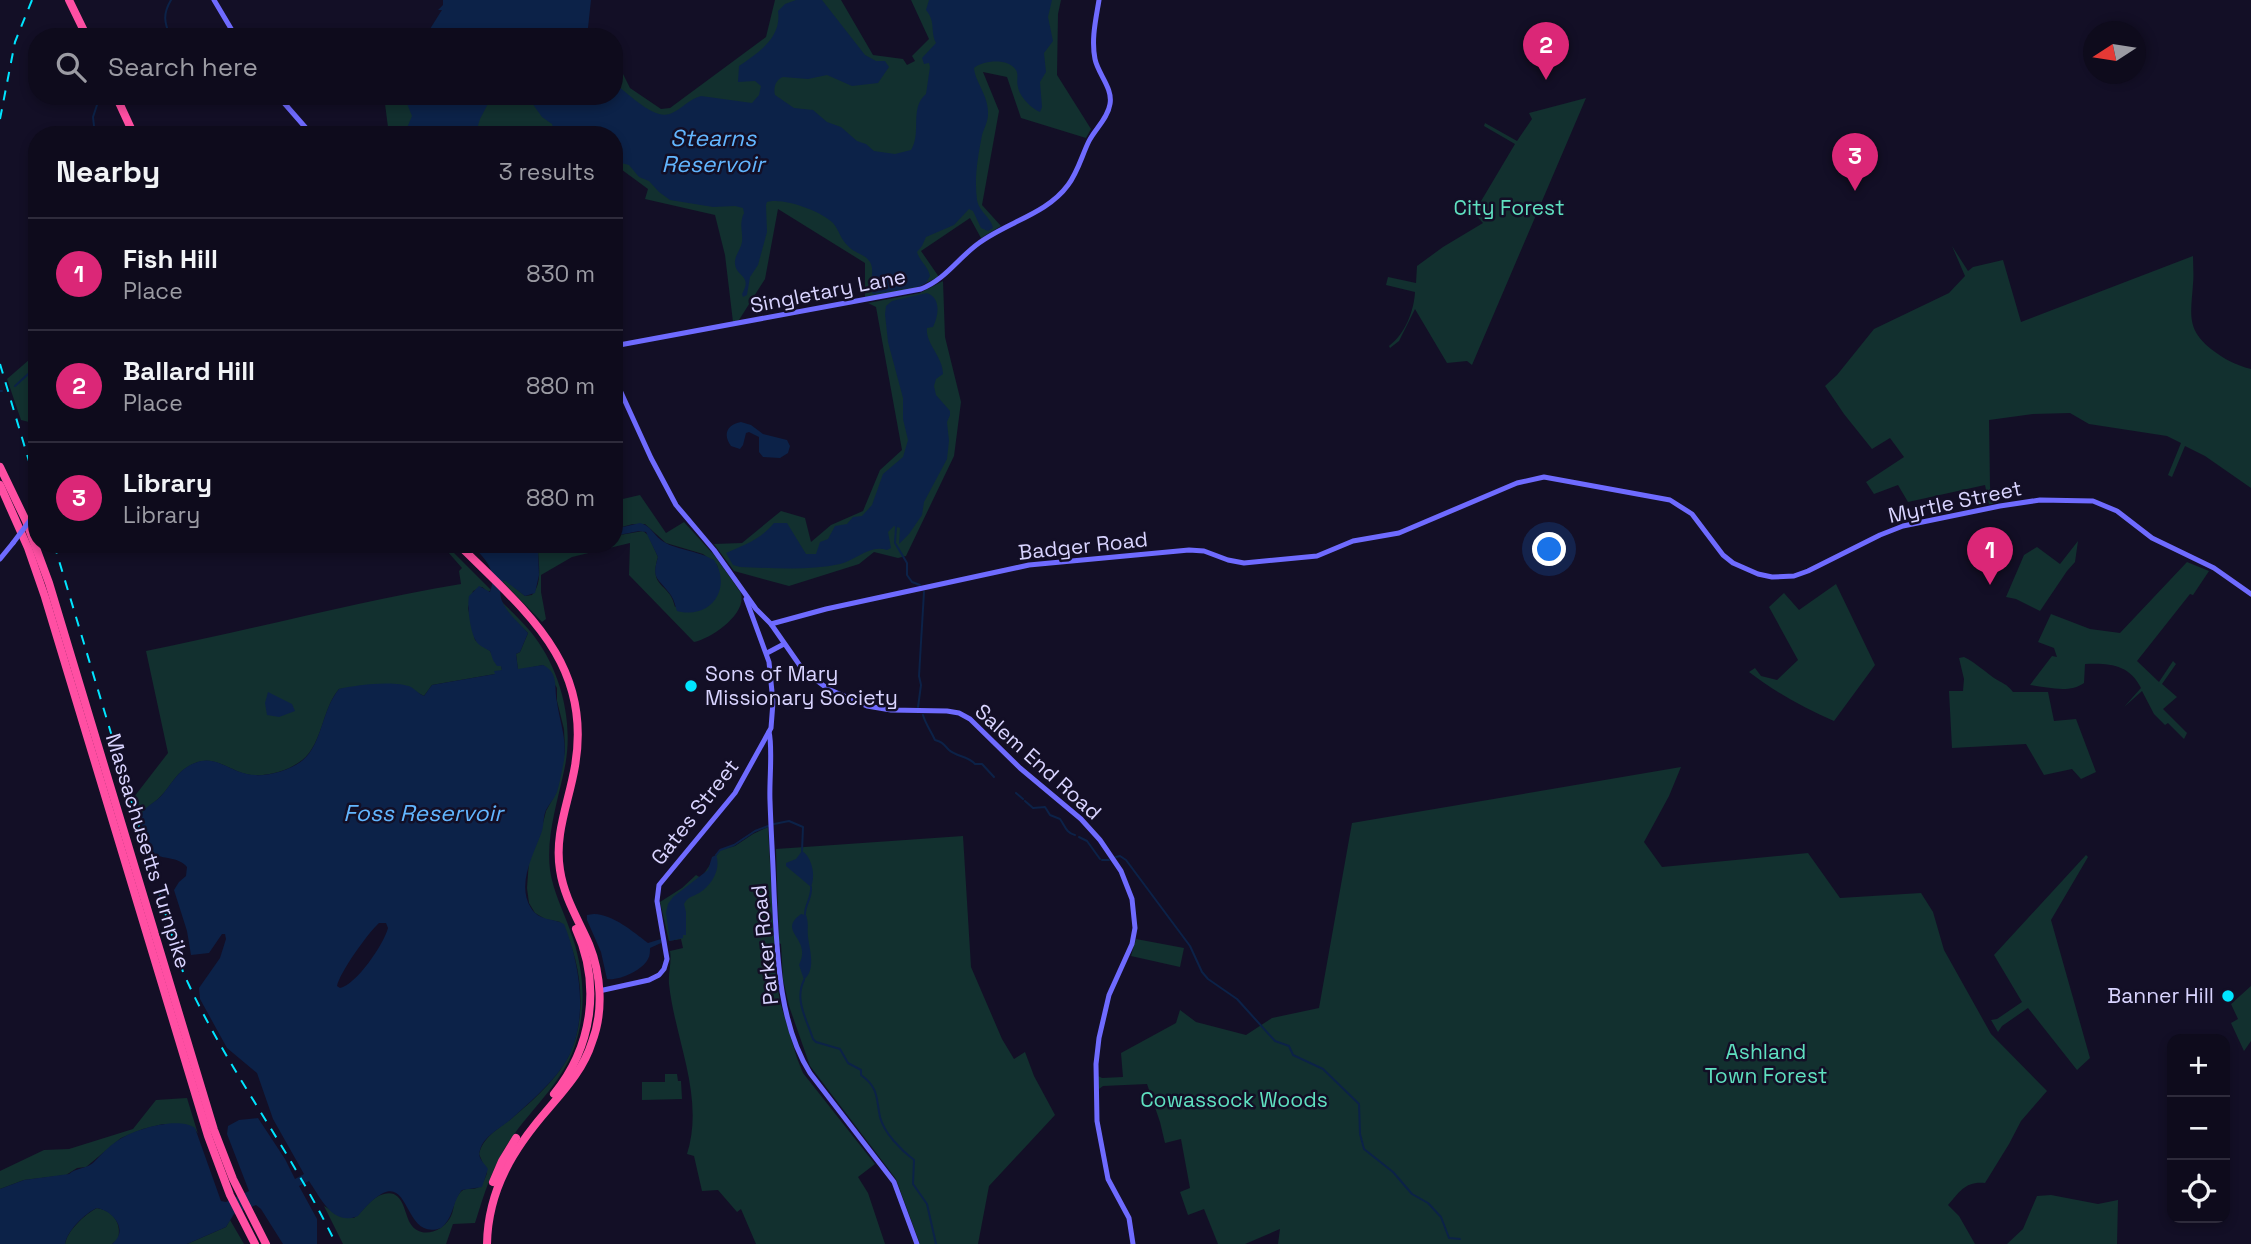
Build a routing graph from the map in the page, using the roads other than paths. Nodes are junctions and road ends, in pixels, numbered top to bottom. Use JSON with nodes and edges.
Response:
{"nodes":[{"id":1,"x":214,"y":0,"type":"edge"},
{"id":2,"x":1099,"y":0,"type":"edge"},
{"id":3,"x":70,"y":1,"type":"edge"},
{"id":4,"x":78,"y":28,"type":"edge"},
{"id":5,"x":83,"y":28,"type":"edge"},
{"id":6,"x":231,"y":28,"type":"edge"},
{"id":7,"x":114,"y":105,"type":"edge"},
{"id":8,"x":120,"y":105,"type":"edge"},
{"id":9,"x":286,"y":105,"type":"edge"},
{"id":10,"x":124,"y":126,"type":"edge"},
{"id":11,"x":130,"y":126,"type":"edge"},
{"id":12,"x":304,"y":126,"type":"edge"},
{"id":13,"x":623,"y":344,"type":"edge"},
{"id":14,"x":623,"y":397,"type":"edge"},
{"id":15,"x":0,"y":467,"type":"edge"},
{"id":16,"x":0,"y":485,"type":"edge"},
{"id":17,"x":28,"y":523,"type":"edge"},
{"id":18,"x":28,"y":526,"type":"edge"},
{"id":19,"x":1399,"y":533,"type":"joint"},
{"id":20,"x":28,"y":550,"type":"edge"},
{"id":21,"x":29,"y":553,"type":"edge"},
{"id":22,"x":38,"y":553,"type":"edge"},
{"id":23,"x":461,"y":553,"type":"edge"},
{"id":24,"x":466,"y":553,"type":"edge"},
{"id":25,"x":0,"y":559,"type":"edge"},
{"id":26,"x":488,"y":578,"type":"junction"},
{"id":27,"x":743,"y":590,"type":"junction"},
{"id":28,"x":2251,"y":594,"type":"edge"},
{"id":29,"x":762,"y":615,"type":"junction"},
{"id":30,"x":771,"y":624,"type":"junction"},
{"id":31,"x":760,"y":633,"type":"junction"},
{"id":32,"x":784,"y":644,"type":"junction"},
{"id":33,"x":767,"y":653,"type":"junction"},
{"id":34,"x":769,"y":732,"type":"junction"},
{"id":35,"x":595,"y":991,"type":"junction"},
{"id":36,"x":235,"y":1193,"type":"junction"},
{"id":37,"x":246,"y":1217,"type":"junction"},
{"id":38,"x":255,"y":1244,"type":"edge"},
{"id":39,"x":266,"y":1244,"type":"edge"},
{"id":40,"x":481,"y":1244,"type":"edge"},
{"id":41,"x":487,"y":1244,"type":"edge"},
{"id":42,"x":917,"y":1244,"type":"edge"},
{"id":43,"x":1133,"y":1244,"type":"edge"}],
"edges":[{"from":1,"to":6,"type":"street"},
{"from":2,"to":13,"type":"street","name":"Singletary Lane"},
{"from":3,"to":4,"type":"highway"},
{"from":3,"to":5,"type":"highway"},
{"from":7,"to":10,"type":"highway"},
{"from":8,"to":11,"type":"highway"},
{"from":9,"to":12,"type":"street"},
{"from":14,"to":27,"type":"street","name":"Salem End Road"},
{"from":15,"to":18,"type":"highway","name":"Massachusetts Turnpike"},
{"from":16,"to":20,"type":"highway","name":"Massachusetts Turnpike"},
{"from":17,"to":25,"type":"street","bridge":true},
{"from":19,"to":28,"type":"street","name":"Myrtle Street"},
{"from":19,"to":30,"type":"street","name":"Badger Road"},
{"from":21,"to":36,"type":"highway","name":"Massachusetts Turnpike"},
{"from":22,"to":36,"type":"highway","name":"Massachusetts Turnpike"},
{"from":23,"to":26,"type":"highway"},
{"from":24,"to":26,"type":"highway"},
{"from":26,"to":35,"type":"highway"},
{"from":27,"to":29,"type":"street","name":"Salem End Road"},
{"from":27,"to":31,"type":"street","name":"Gates Street"},
{"from":29,"to":30,"type":"street","name":"Salem End Road"},
{"from":29,"to":31,"type":"street","name":"Gates Street"},
{"from":30,"to":32,"type":"street","name":"Salem End Road"},
{"from":31,"to":33,"type":"street","name":"Gates Street"},
{"from":32,"to":33,"type":"street"},
{"from":32,"to":43,"type":"street","name":"Salem End Road"},
{"from":33,"to":34,"type":"street","name":"Gates Street"},
{"from":34,"to":35,"type":"street","name":"Gates Street"},
{"from":34,"to":42,"type":"street","name":"Parker Road"},
{"from":35,"to":40,"type":"highway"},
{"from":35,"to":41,"type":"highway"},
{"from":36,"to":37,"type":"highway","name":"Massachusetts Turnpike"},
{"from":37,"to":38,"type":"highway","name":"Massachusetts Turnpike"},
{"from":37,"to":39,"type":"highway","name":"Massachusetts Turnpike"}]}
